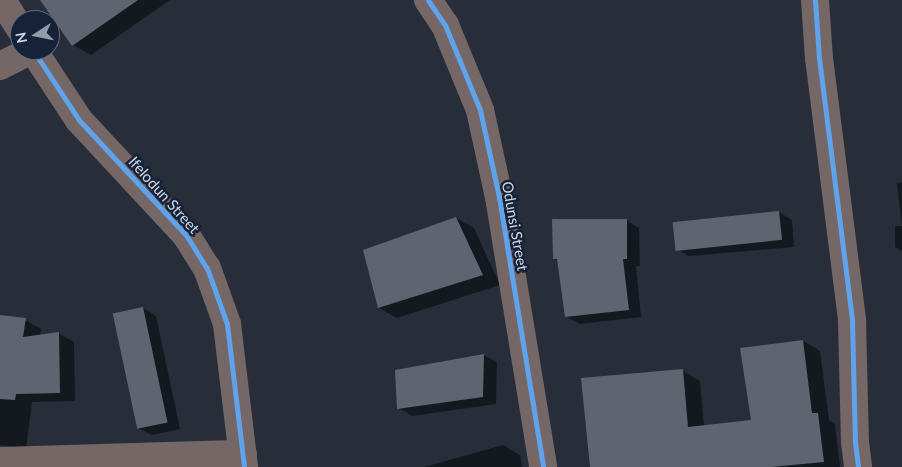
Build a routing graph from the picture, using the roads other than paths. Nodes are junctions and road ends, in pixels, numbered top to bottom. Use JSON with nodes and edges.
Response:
{"nodes":[{"id":1,"x":2,"y":0,"type":"edge"},
{"id":2,"x":428,"y":0,"type":"edge"},
{"id":3,"x":815,"y":0,"type":"edge"},
{"id":4,"x":10,"y":13,"type":"edge"},
{"id":5,"x":12,"y":60,"type":"edge"},
{"id":6,"x":39,"y":60,"type":"edge"},
{"id":7,"x":0,"y":66,"type":"edge"},
{"id":8,"x":244,"y":460,"type":"edge"},
{"id":9,"x":0,"y":461,"type":"edge"},
{"id":10,"x":543,"y":467,"type":"edge"},
{"id":11,"x":858,"y":467,"type":"edge"}],
"edges":[{"from":1,"to":4,"type":"street"},
{"from":2,"to":10,"type":"street","name":"Odunsi Street"},
{"from":3,"to":11,"type":"street"},
{"from":5,"to":7,"type":"street"},
{"from":6,"to":8,"type":"street","name":"Ifelodun Street"},
{"from":8,"to":9,"type":"street"}]}
